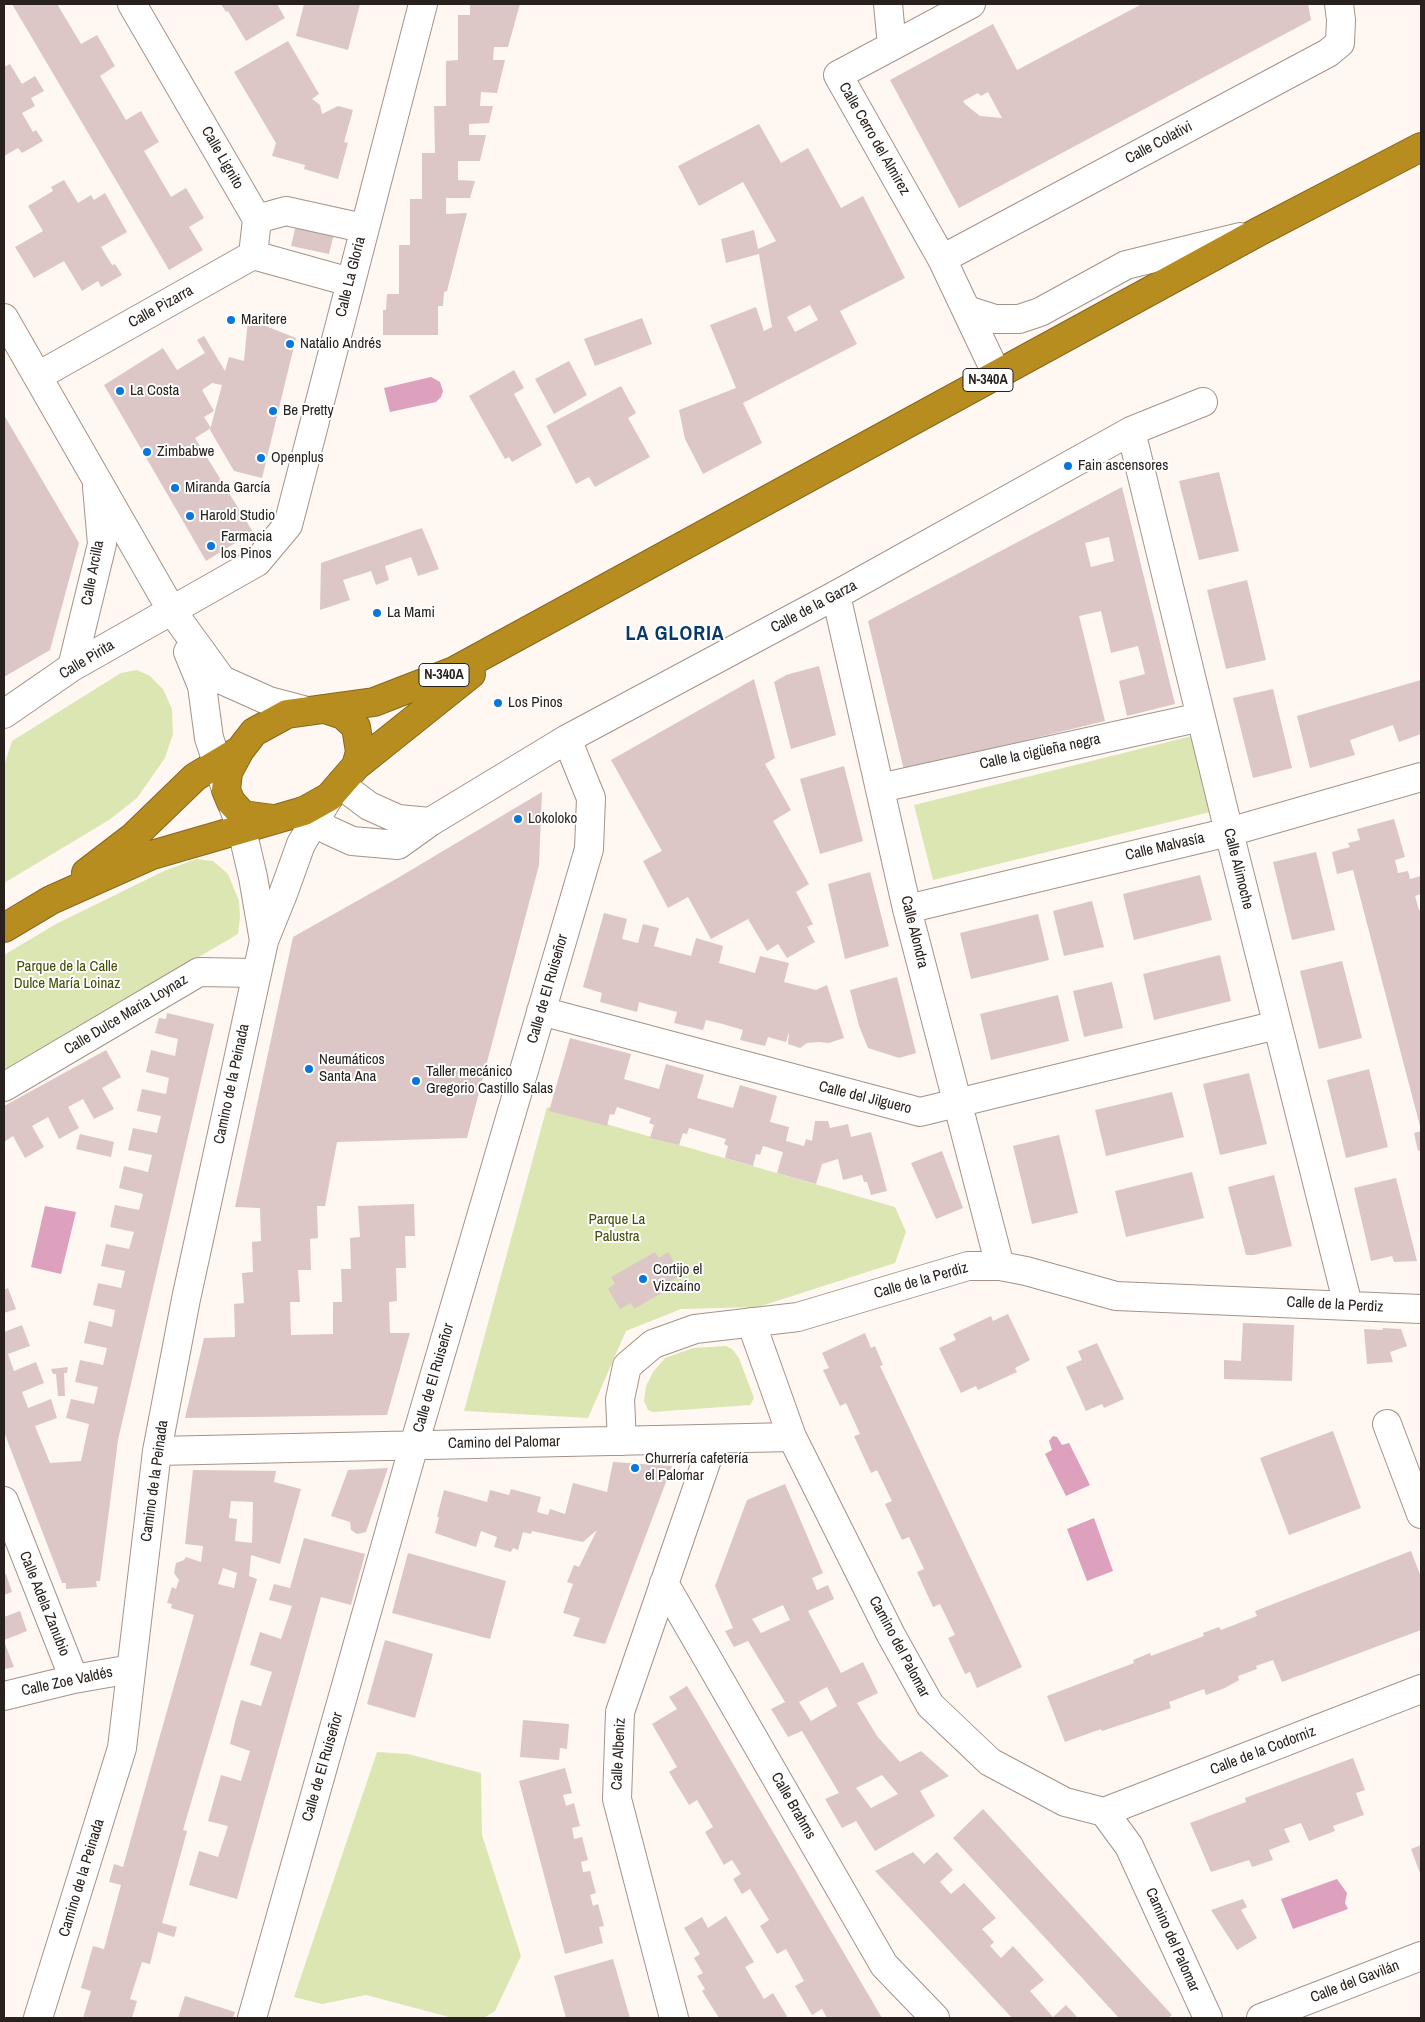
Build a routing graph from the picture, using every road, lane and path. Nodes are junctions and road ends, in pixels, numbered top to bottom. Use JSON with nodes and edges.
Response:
{"nodes":[{"id":1,"x":132,"y":4,"type":"edge"},
{"id":2,"x":423,"y":4,"type":"edge"},
{"id":3,"x":888,"y":4,"type":"edge"},
{"id":4,"x":971,"y":4,"type":"edge"},
{"id":5,"x":1339,"y":4,"type":"edge"},
{"id":6,"x":892,"y":46,"type":"junction"},
{"id":7,"x":1421,"y":146,"type":"edge"},
{"id":8,"x":257,"y":219,"type":"junction"},
{"id":9,"x":363,"y":228,"type":"junction"},
{"id":10,"x":1258,"y":232,"type":"junction"},
{"id":11,"x":253,"y":255,"type":"junction"},
{"id":12,"x":942,"y":259,"type":"junction"},
{"id":13,"x":350,"y":282,"type":"junction"},
{"id":14,"x":967,"y":310,"type":"junction"},
{"id":15,"x":4,"y":318,"type":"edge"},
{"id":16,"x":997,"y":375,"type":"junction"},
{"id":17,"x":38,"y":376,"type":"junction"},
{"id":18,"x":1203,"y":402,"type":"dead end"},
{"id":19,"x":1131,"y":431,"type":"junction"},
{"id":20,"x":96,"y":478,"type":"junction"},
{"id":21,"x":836,"y":595,"type":"junction"},
{"id":22,"x":172,"y":611,"type":"junction"},
{"id":23,"x":556,"y":617,"type":"junction"},
{"id":24,"x":72,"y":667,"type":"junction"},
{"id":25,"x":316,"y":710,"type":"junction"},
{"id":26,"x":4,"y":714,"type":"edge"},
{"id":27,"x":1201,"y":717,"type":"junction"},
{"id":28,"x":567,"y":739,"type":"junction"},
{"id":29,"x":229,"y":757,"type":"junction"},
{"id":30,"x":1421,"y":779,"type":"edge"},
{"id":31,"x":342,"y":783,"type":"junction"},
{"id":32,"x":880,"y":788,"type":"junction"},
{"id":33,"x":229,"y":796,"type":"junction"},
{"id":34,"x":310,"y":816,"type":"junction"},
{"id":35,"x":273,"y":820,"type":"junction"},
{"id":36,"x":430,"y":822,"type":"junction"},
{"id":37,"x":242,"y":830,"type":"junction"},
{"id":38,"x":1229,"y":832,"type":"junction"},
{"id":39,"x":51,"y":900,"type":"junction"},
{"id":40,"x":907,"y":909,"type":"junction"},
{"id":41,"x":4,"y":928,"type":"edge"},
{"id":42,"x":264,"y":940,"type":"junction"},
{"id":43,"x":256,"y":973,"type":"junction"},
{"id":44,"x":541,"y":1011,"type":"junction"},
{"id":45,"x":1278,"y":1025,"type":"junction"},
{"id":46,"x":4,"y":1087,"type":"edge"},
{"id":47,"x":958,"y":1102,"type":"junction"},
{"id":48,"x":1000,"y":1266,"type":"junction"},
{"id":49,"x":1348,"y":1305,"type":"junction"},
{"id":50,"x":1421,"y":1309,"type":"edge"},
{"id":51,"x":751,"y":1322,"type":"junction"},
{"id":52,"x":1387,"y":1424,"type":"dead end"},
{"id":53,"x":792,"y":1437,"type":"junction"},
{"id":54,"x":714,"y":1439,"type":"junction"},
{"id":55,"x":622,"y":1441,"type":"junction"},
{"id":56,"x":414,"y":1445,"type":"junction"},
{"id":57,"x":157,"y":1451,"type":"junction"},
{"id":58,"x":4,"y":1502,"type":"edge"},
{"id":59,"x":1421,"y":1514,"type":"edge"},
{"id":60,"x":664,"y":1583,"type":"junction"},
{"id":61,"x":131,"y":1669,"type":"junction"},
{"id":62,"x":74,"y":1679,"type":"junction"},
{"id":63,"x":1421,"y":1689,"type":"edge"},
{"id":64,"x":4,"y":1696,"type":"edge"},
{"id":65,"x":1104,"y":1812,"type":"junction"},
{"id":66,"x":1421,"y":1956,"type":"edge"},
{"id":67,"x":38,"y":2018,"type":"edge"},
{"id":68,"x":252,"y":2018,"type":"edge"},
{"id":69,"x":674,"y":2018,"type":"edge"},
{"id":70,"x":935,"y":2018,"type":"edge"},
{"id":71,"x":1208,"y":2018,"type":"edge"},
{"id":72,"x":1261,"y":2018,"type":"edge"}],
"edges":[{"from":1,"to":8,"type":"street","name":"Calle Lignito"},
{"from":2,"to":9,"type":"street","name":"Calle La Gloria"},
{"from":3,"to":6,"type":"street"},
{"from":4,"to":6,"type":"street","name":"Calle Cerro del Almirez"},
{"from":5,"to":12,"type":"street","name":"Calle Colativi"},
{"from":6,"to":12,"type":"street","name":"Calle Cerro del Almirez"},
{"from":7,"to":10,"type":"highway","number":"N-340A"},
{"from":8,"to":9,"type":"street"},
{"from":8,"to":11,"type":"street"},
{"from":9,"to":13,"type":"street","name":"Calle La Gloria"},
{"from":10,"to":14,"type":"street"},
{"from":10,"to":16,"type":"highway","number":"N-340A"},
{"from":11,"to":13,"type":"street"},
{"from":11,"to":17,"type":"street","name":"Calle Pizarra"},
{"from":12,"to":14,"type":"street","name":"Calle Cerro del Almirez"},
{"from":13,"to":22,"type":"street","name":"Calle La Gloria"},
{"from":14,"to":16,"type":"street","name":"Calle Cerro del Almirez"},
{"from":15,"to":17,"type":"street","name":"Calle Arcilla"},
{"from":16,"to":23,"type":"highway","number":"N-340A"},
{"from":17,"to":20,"type":"street","name":"Calle Arcilla"},
{"from":18,"to":19,"type":"street","name":"Calle de la Garza"},
{"from":19,"to":21,"type":"street","name":"Calle de la Garza"},
{"from":19,"to":27,"type":"street","name":"Calle Alimoche"},
{"from":20,"to":22,"type":"street","name":"Calle Arcilla"},
{"from":20,"to":24,"type":"street","name":"Calle Arcilla"},
{"from":21,"to":28,"type":"street","name":"Calle de la Garza"},
{"from":21,"to":32,"type":"street","name":"Calle Alondra"},
{"from":22,"to":24,"type":"street","name":"Calle Pirita"},
{"from":22,"to":25,"type":"street","name":"Calle Arcilla"},
{"from":22,"to":29,"type":"street","name":"Calle Arcilla"},
{"from":23,"to":25,"type":"highway","number":"N-340A"},
{"from":23,"to":31,"type":"highway","number":"N-340A"},
{"from":24,"to":26,"type":"street","name":"Calle Pirita"},
{"from":25,"to":29,"type":"highway","number":"N-340A"},
{"from":25,"to":31,"type":"highway"},
{"from":27,"to":32,"type":"street","name":"Calle la cigüeña negra"},
{"from":27,"to":38,"type":"street","name":"Calle Alimoche"},
{"from":28,"to":36,"type":"street","name":"Calle de la Garza"},
{"from":28,"to":44,"type":"street","name":"Calle de El Ruiseñor"},
{"from":29,"to":33,"type":"highway","number":"N-340A"},
{"from":29,"to":39,"type":"highway","number":"N-340A"},
{"from":30,"to":38,"type":"street","name":"Calle Malvasía"},
{"from":31,"to":34,"type":"highway","number":"N-340A"},
{"from":31,"to":36,"type":"street"},
{"from":32,"to":40,"type":"street","name":"Calle Alondra"},
{"from":33,"to":35,"type":"highway","number":"N-340A"},
{"from":33,"to":37,"type":"street","name":"Camino de la Peinada"},
{"from":34,"to":35,"type":"highway","number":"N-340A"},
{"from":34,"to":36,"type":"street","name":"Calle de la Garza"},
{"from":34,"to":42,"type":"street","name":"Camino de la Peinada"},
{"from":35,"to":37,"type":"highway","number":"N-340A"},
{"from":37,"to":39,"type":"highway","number":"N-340A"},
{"from":37,"to":42,"type":"street","name":"Camino de la Peinada"},
{"from":38,"to":40,"type":"street","name":"Calle Malvasía"},
{"from":38,"to":45,"type":"street","name":"Calle Alimoche"},
{"from":39,"to":41,"type":"highway","number":"N-340A"},
{"from":40,"to":47,"type":"street","name":"Calle Alondra"},
{"from":42,"to":43,"type":"street","name":"Camino de la Peinada"},
{"from":43,"to":46,"type":"street","name":"Calle Dulce Maria Loynaz"},
{"from":43,"to":57,"type":"street","name":"Camino de la Peinada"},
{"from":44,"to":47,"type":"street","name":"Calle del Jilguero"},
{"from":44,"to":56,"type":"street","name":"Calle de El Ruiseñor"},
{"from":45,"to":47,"type":"street","name":"Calle del Jilguero"},
{"from":45,"to":49,"type":"street","name":"Calle Alimoche"},
{"from":47,"to":48,"type":"street","name":"Calle Alondra"},
{"from":48,"to":49,"type":"street","name":"Calle de la Perdiz"},
{"from":48,"to":51,"type":"street","name":"Calle de la Perdiz"},
{"from":49,"to":50,"type":"street","name":"Calle de la Perdiz"},
{"from":51,"to":53,"type":"street","name":"Camino del Palomar"},
{"from":51,"to":55,"type":"street","name":"Calle de la Perdiz"},
{"from":52,"to":59,"type":"street"},
{"from":53,"to":54,"type":"street","name":"Camino del Palomar"},
{"from":53,"to":65,"type":"street","name":"Camino del Palomar"},
{"from":54,"to":55,"type":"street","name":"Camino del Palomar"},
{"from":54,"to":60,"type":"street","name":"Calle Albeniz"},
{"from":55,"to":56,"type":"street","name":"Camino del Palomar"},
{"from":56,"to":57,"type":"street","name":"Camino del Palomar"},
{"from":56,"to":68,"type":"street","name":"Calle de El Ruiseñor"},
{"from":57,"to":61,"type":"street","name":"Camino de la Peinada"},
{"from":58,"to":62,"type":"street","name":"Calle Adela Zanubio"},
{"from":60,"to":69,"type":"street","name":"Calle Albeniz"},
{"from":60,"to":70,"type":"street","name":"Calle Brahms"},
{"from":61,"to":62,"type":"street","name":"Calle Zoe Valdés"},
{"from":61,"to":67,"type":"street","name":"Camino de la Peinada"},
{"from":62,"to":64,"type":"street","name":"Calle Zoe Valdés"},
{"from":63,"to":65,"type":"street","name":"Calle de la Codorniz"},
{"from":65,"to":71,"type":"street","name":"Camino del Palomar"},
{"from":66,"to":72,"type":"street","name":"Calle del Gavilán"}]}
